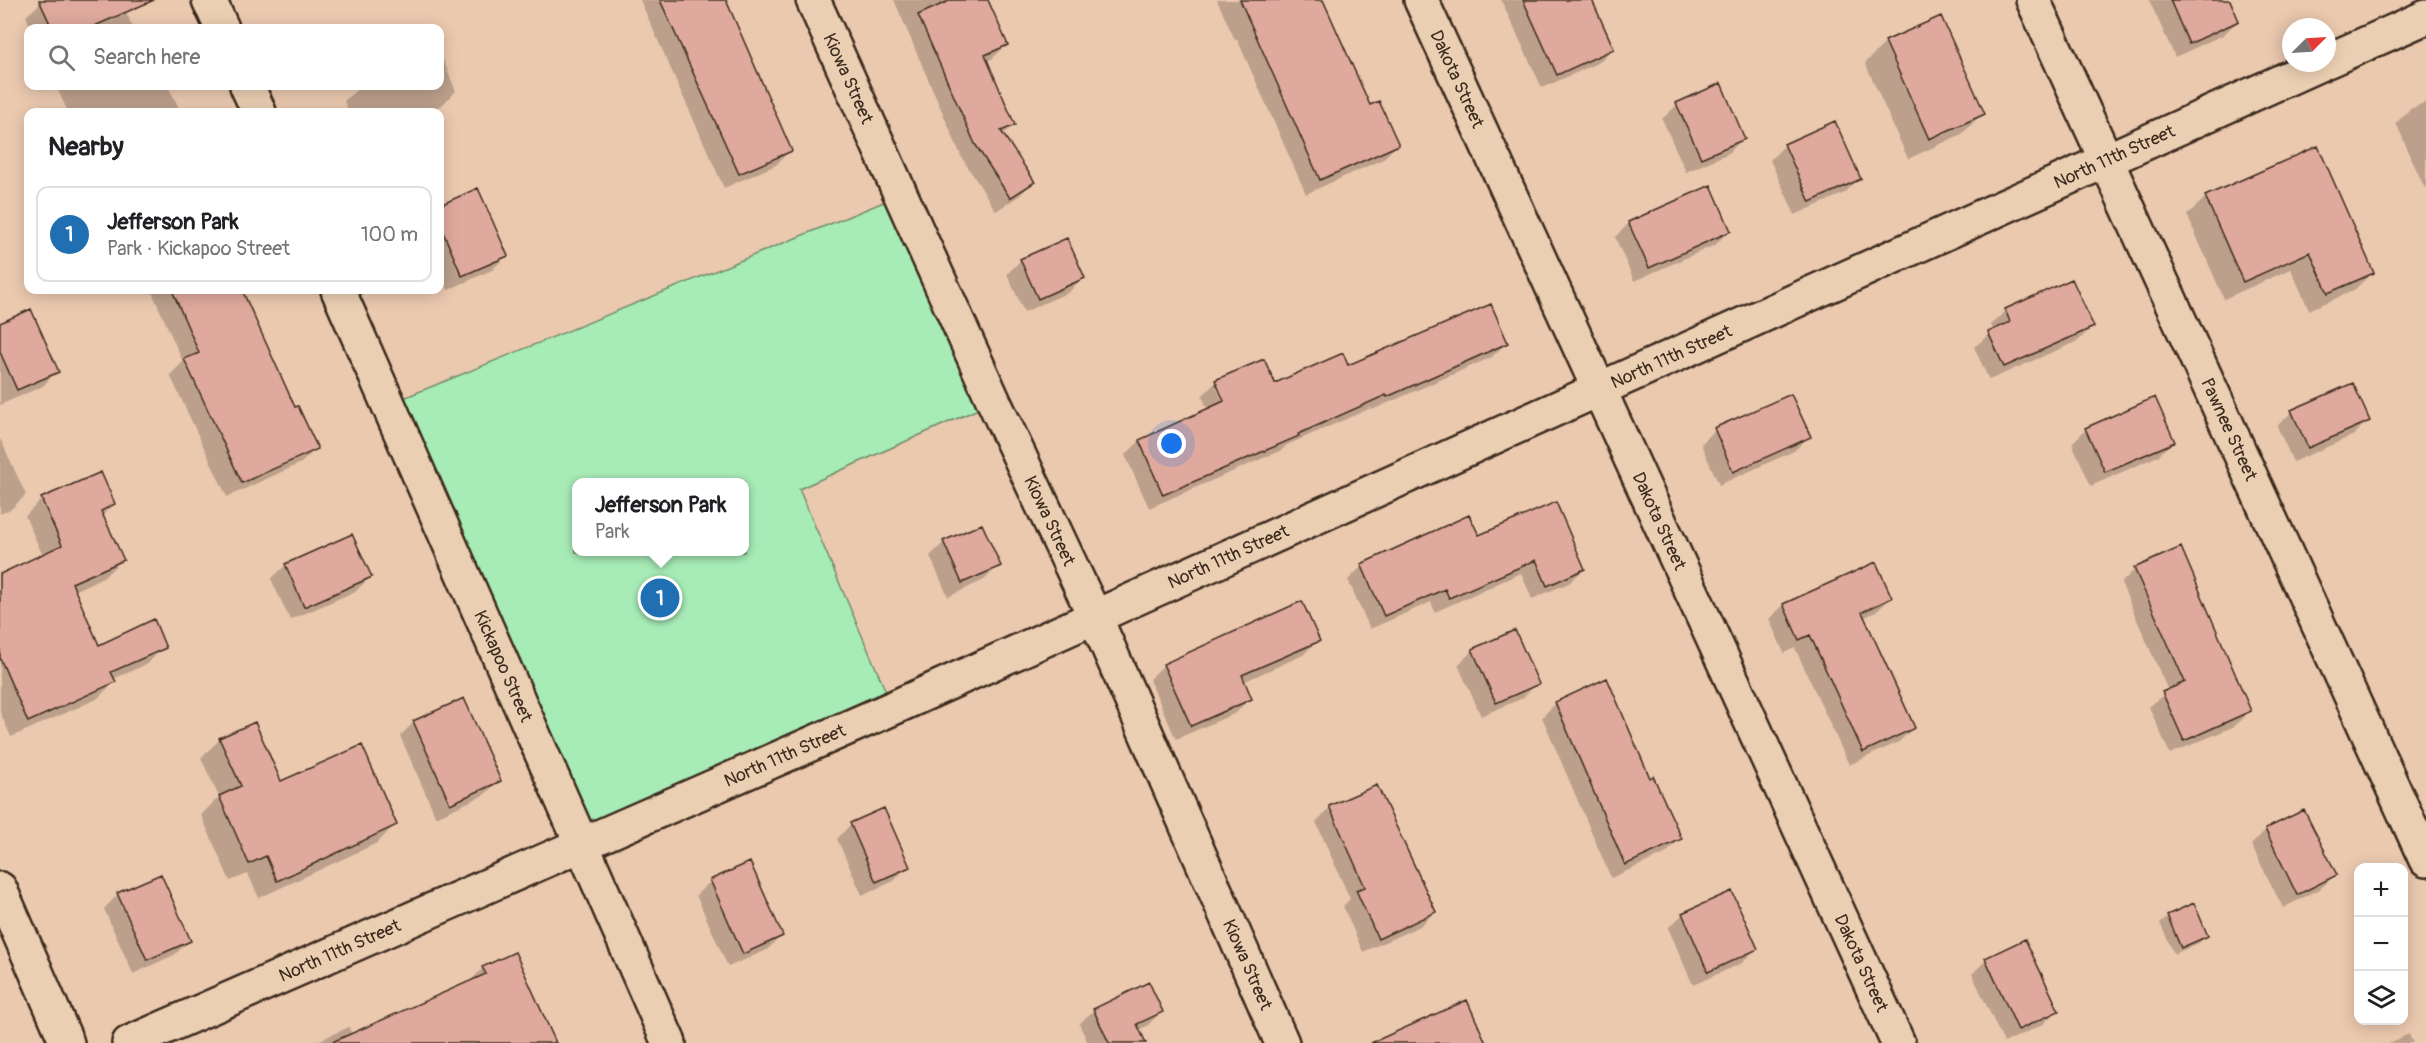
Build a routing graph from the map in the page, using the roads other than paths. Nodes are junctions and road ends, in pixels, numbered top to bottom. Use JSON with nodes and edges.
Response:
{"nodes":[{"id":1,"x":209,"y":0,"type":"edge"},
{"id":2,"x":813,"y":0,"type":"edge"},
{"id":3,"x":1421,"y":0,"type":"edge"},
{"id":4,"x":2033,"y":0,"type":"edge"},
{"id":5,"x":2426,"y":17,"type":"edge"},
{"id":6,"x":220,"y":24,"type":"edge"},
{"id":7,"x":2336,"y":57,"type":"edge"},
{"id":8,"x":2302,"y":72,"type":"edge"},
{"id":9,"x":249,"y":90,"type":"edge"},
{"id":10,"x":257,"y":108,"type":"edge"},
{"id":11,"x":2106,"y":161,"type":"junction"},
{"id":12,"x":340,"y":294,"type":"edge"},
{"id":13,"x":1601,"y":390,"type":"junction"},
{"id":14,"x":1095,"y":616,"type":"junction"},
{"id":15,"x":581,"y":846,"type":"junction"},
{"id":16,"x":2426,"y":860,"type":"edge"},
{"id":17,"x":0,"y":889,"type":"edge"},
{"id":18,"x":67,"y":1043,"type":"edge"},
{"id":19,"x":129,"y":1043,"type":"edge"},
{"id":20,"x":669,"y":1043,"type":"edge"},
{"id":21,"x":1282,"y":1043,"type":"edge"},
{"id":22,"x":1898,"y":1043,"type":"edge"}],
"edges":[{"from":1,"to":6,"type":"street"},
{"from":2,"to":14,"type":"street","name":"Kiowa Street"},
{"from":3,"to":13,"type":"street","name":"Dakota Street"},
{"from":4,"to":11,"type":"street","name":"Pawnee Street"},
{"from":5,"to":7,"type":"street"},
{"from":8,"to":11,"type":"street","name":"North 11th Street"},
{"from":9,"to":10,"type":"street"},
{"from":11,"to":13,"type":"street","name":"North 11th Street"},
{"from":11,"to":16,"type":"street","name":"Pawnee Street"},
{"from":12,"to":15,"type":"street","name":"Kickapoo Street"},
{"from":13,"to":14,"type":"street","name":"North 11th Street"},
{"from":13,"to":22,"type":"street","name":"Dakota Street"},
{"from":14,"to":15,"type":"street","name":"North 11th Street"},
{"from":14,"to":21,"type":"street","name":"Kiowa Street"},
{"from":15,"to":19,"type":"street","name":"North 11th Street"},
{"from":15,"to":20,"type":"street","name":"Kickapoo Street"},
{"from":17,"to":18,"type":"street"}]}
